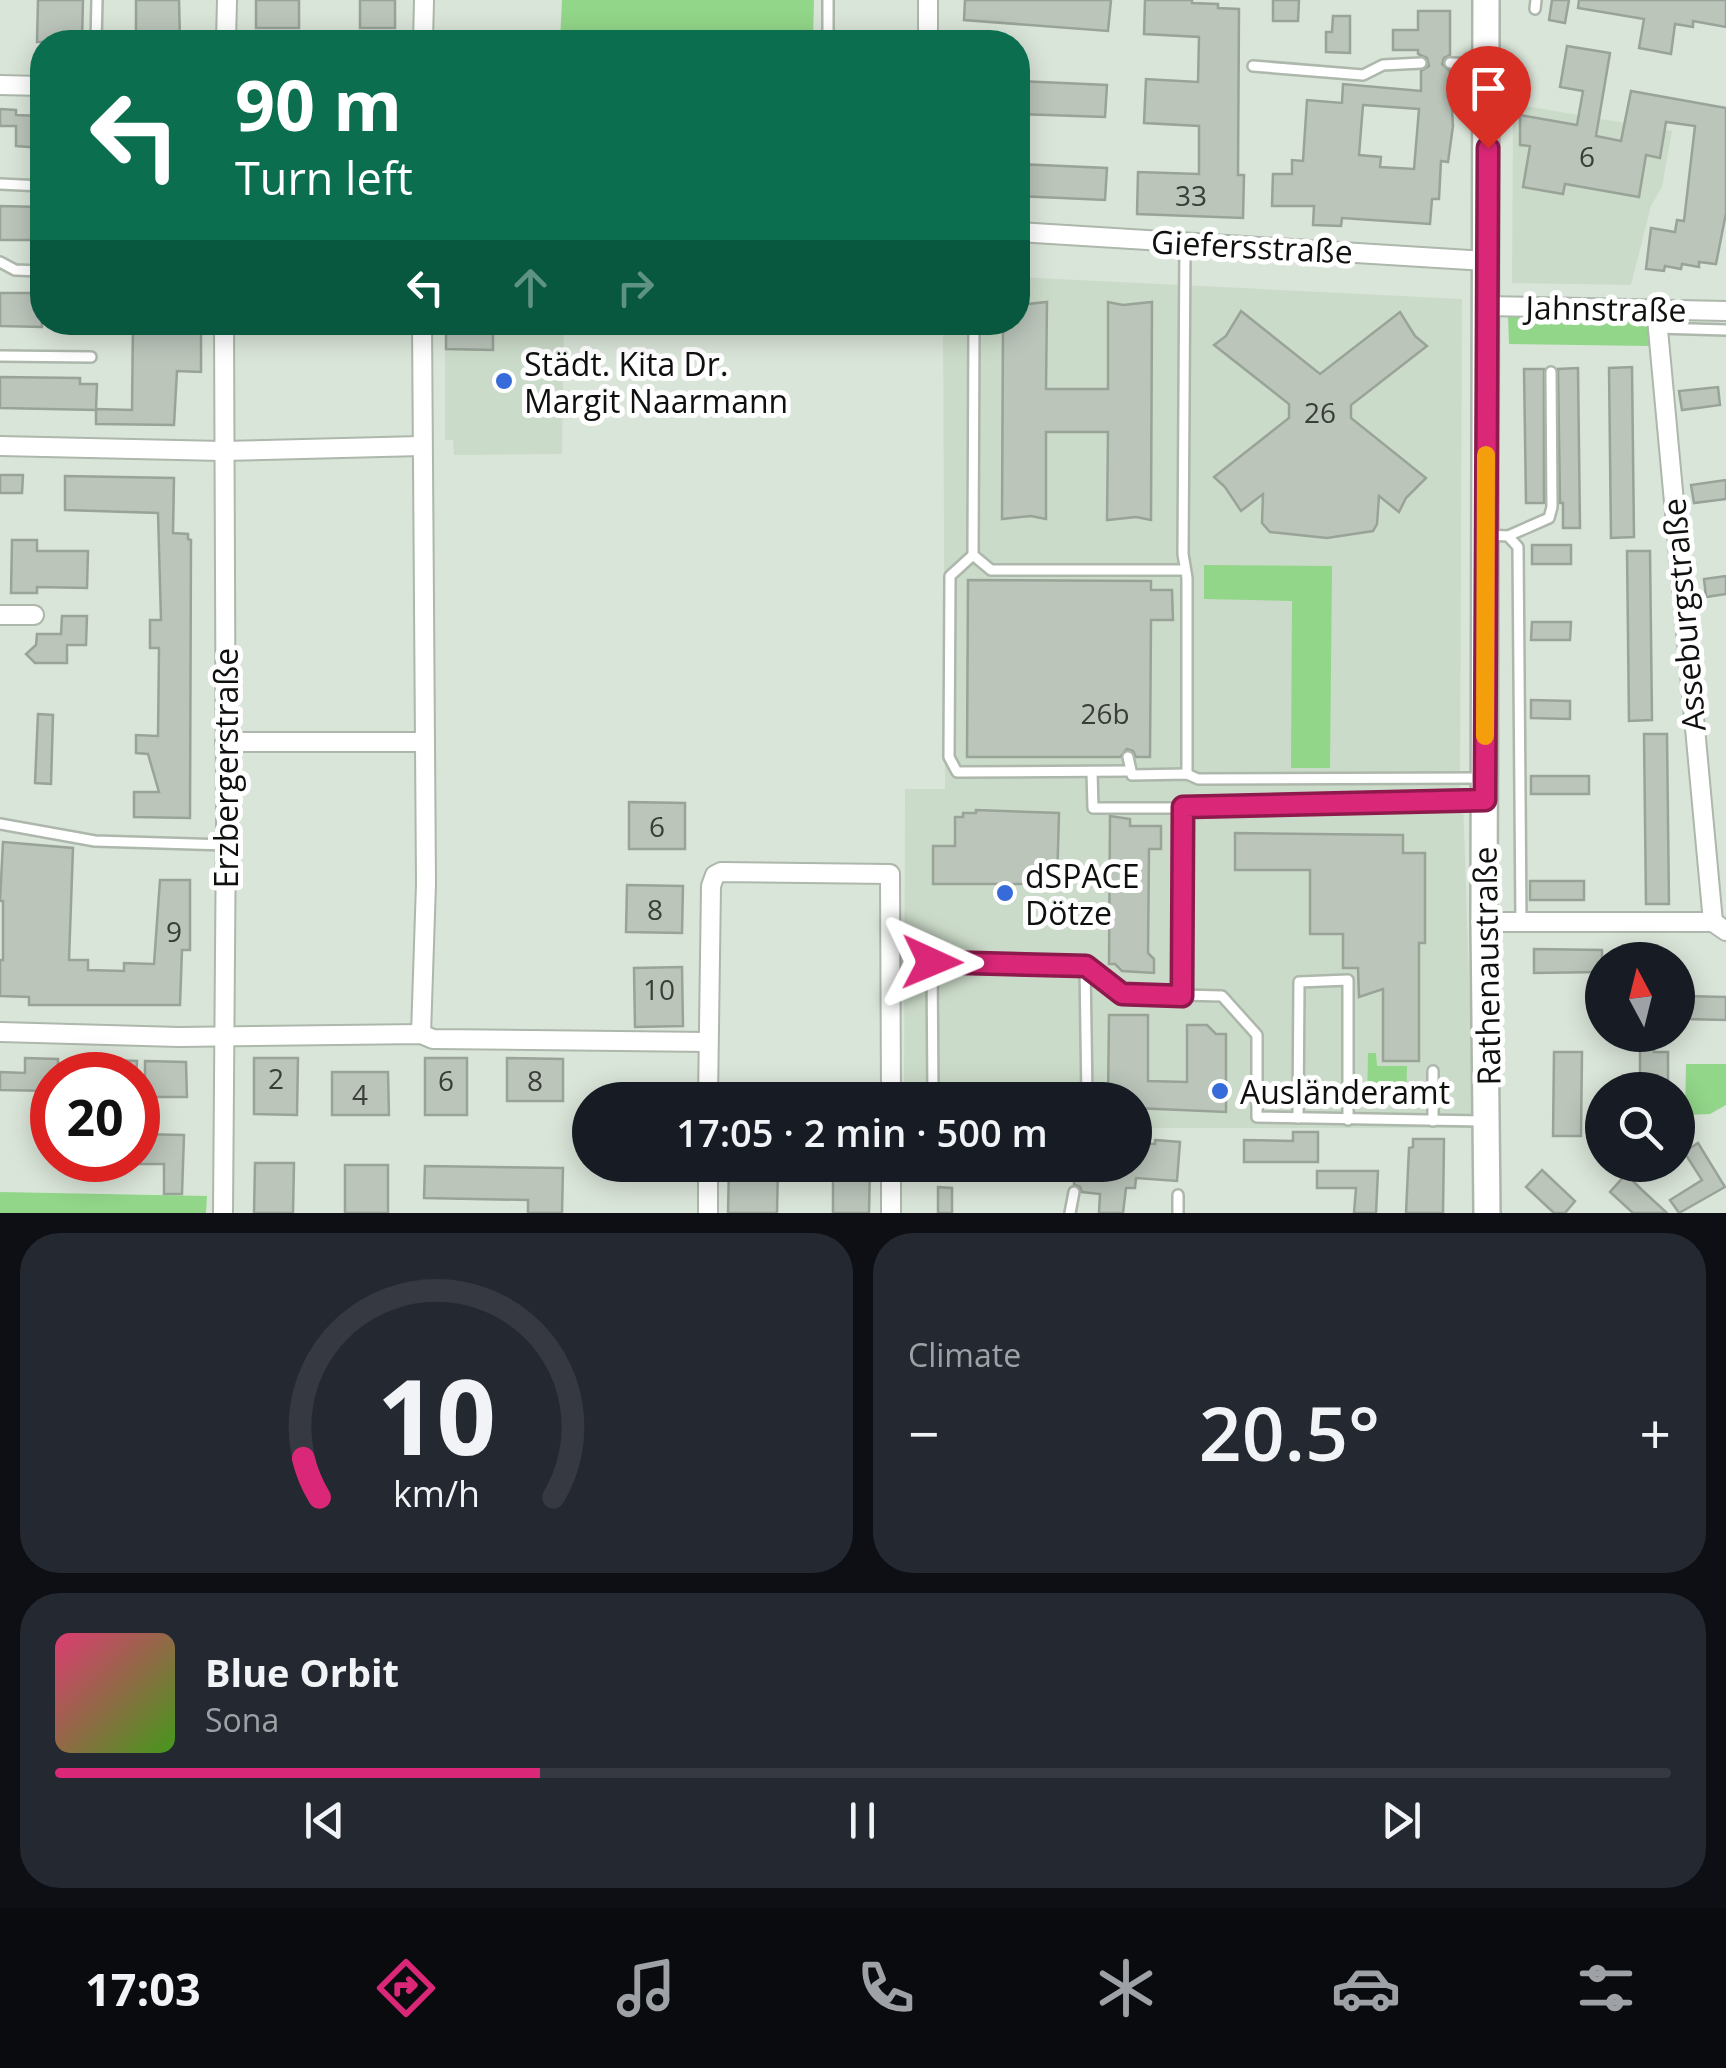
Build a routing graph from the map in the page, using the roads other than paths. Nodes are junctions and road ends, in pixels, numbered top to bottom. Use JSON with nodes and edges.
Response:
{"nodes":[{"id":1,"x":96,"y":0,"type":"edge"},
{"id":2,"x":227,"y":0,"type":"edge"},
{"id":3,"x":424,"y":0,"type":"edge"},
{"id":4,"x":828,"y":0,"type":"edge"},
{"id":5,"x":928,"y":0,"type":"edge"},
{"id":6,"x":1486,"y":0,"type":"edge"},
{"id":7,"x":96,"y":30,"type":"edge"},
{"id":8,"x":226,"y":30,"type":"edge"},
{"id":9,"x":423,"y":30,"type":"edge"},
{"id":10,"x":828,"y":30,"type":"edge"},
{"id":11,"x":928,"y":30,"type":"edge"},
{"id":12,"x":1421,"y":63,"type":"dead end"},
{"id":13,"x":1450,"y":63,"type":"dead end"},
{"id":14,"x":1486,"y":64,"type":"junction"},
{"id":15,"x":1252,"y":66,"type":"dead end"},
{"id":16,"x":0,"y":85,"type":"edge"},
{"id":17,"x":30,"y":86,"type":"edge"},
{"id":18,"x":0,"y":184,"type":"edge"},
{"id":19,"x":30,"y":185,"type":"edge"},
{"id":20,"x":1030,"y":233,"type":"edge"},
{"id":21,"x":1186,"y":242,"type":"junction"},
{"id":22,"x":1486,"y":260,"type":"junction"},
{"id":23,"x":0,"y":262,"type":"edge"},
{"id":24,"x":30,"y":271,"type":"edge"},
{"id":25,"x":1486,"y":306,"type":"junction"},
{"id":26,"x":1656,"y":308,"type":"junction"},
{"id":27,"x":1726,"y":311,"type":"edge"},
{"id":28,"x":1657,"y":328,"type":"junction"},
{"id":29,"x":1726,"y":330,"type":"edge"},
{"id":30,"x":224,"y":335,"type":"edge"},
{"id":31,"x":422,"y":335,"type":"edge"},
{"id":32,"x":974,"y":335,"type":"edge"},
{"id":33,"x":0,"y":356,"type":"edge"},
{"id":34,"x":91,"y":357,"type":"dead end"},
{"id":35,"x":1551,"y":372,"type":"dead end"},
{"id":36,"x":0,"y":446,"type":"edge"},
{"id":37,"x":421,"y":446,"type":"junction"},
{"id":38,"x":222,"y":450,"type":"junction"},
{"id":39,"x":1496,"y":535,"type":"junction"},
{"id":40,"x":973,"y":554,"type":"junction"},
{"id":41,"x":1184,"y":570,"type":"junction"},
{"id":42,"x":0,"y":615,"type":"edge"},
{"id":43,"x":34,"y":615,"type":"dead end"},
{"id":44,"x":225,"y":742,"type":"junction"},
{"id":45,"x":424,"y":742,"type":"junction"},
{"id":46,"x":1128,"y":757,"type":"dead end"},
{"id":47,"x":1129,"y":771,"type":"junction"},
{"id":48,"x":1092,"y":772,"type":"junction"},
{"id":49,"x":1188,"y":774,"type":"junction"},
{"id":50,"x":1485,"y":789,"type":"junction"},
{"id":51,"x":1183,"y":807,"type":"junction"},
{"id":52,"x":0,"y":824,"type":"edge"},
{"id":53,"x":226,"y":844,"type":"junction"},
{"id":54,"x":1484,"y":922,"type":"junction"},
{"id":55,"x":1522,"y":922,"type":"junction"},
{"id":56,"x":1719,"y":926,"type":"edge"},
{"id":57,"x":1086,"y":966,"type":"junction"},
{"id":58,"x":1182,"y":996,"type":"junction"},
{"id":59,"x":0,"y":1032,"type":"edge"},
{"id":60,"x":422,"y":1034,"type":"junction"},
{"id":61,"x":224,"y":1036,"type":"junction"},
{"id":62,"x":708,"y":1042,"type":"junction"},
{"id":63,"x":1434,"y":1071,"type":"dead end"},
{"id":64,"x":708,"y":1082,"type":"edge"},
{"id":65,"x":891,"y":1082,"type":"edge"},
{"id":66,"x":1298,"y":1118,"type":"junction"},
{"id":67,"x":1348,"y":1120,"type":"junction"},
{"id":68,"x":1433,"y":1121,"type":"junction"},
{"id":69,"x":1488,"y":1121,"type":"junction"},
{"id":70,"x":708,"y":1182,"type":"edge"},
{"id":71,"x":891,"y":1182,"type":"edge"},
{"id":72,"x":1074,"y":1192,"type":"dead end"},
{"id":73,"x":1178,"y":1196,"type":"dead end"},
{"id":74,"x":222,"y":1213,"type":"edge"},
{"id":75,"x":708,"y":1213,"type":"edge"},
{"id":76,"x":891,"y":1213,"type":"edge"},
{"id":77,"x":1070,"y":1213,"type":"edge"},
{"id":78,"x":1178,"y":1213,"type":"edge"},
{"id":79,"x":1487,"y":1213,"type":"edge"}],
"edges":[{"from":1,"to":7,"type":"lane"},
{"from":2,"to":8,"type":"street"},
{"from":3,"to":9,"type":"street"},
{"from":4,"to":10,"type":"lane"},
{"from":5,"to":11,"type":"street"},
{"from":6,"to":14,"type":"street","name":"Rathenaustraße"},
{"from":12,"to":15,"type":"lane"},
{"from":13,"to":14,"type":"lane"},
{"from":14,"to":22,"type":"street","name":"Rathenaustraße"},
{"from":16,"to":17,"type":"street"},
{"from":18,"to":19,"type":"lane"},
{"from":20,"to":21,"type":"street","name":"Giefersstraße"},
{"from":21,"to":22,"type":"street","name":"Giefersstraße"},
{"from":21,"to":41,"type":"lane"},
{"from":22,"to":25,"type":"street","name":"Rathenaustraße"},
{"from":23,"to":24,"type":"lane"},
{"from":25,"to":26,"type":"street","name":"Jahnstraße"},
{"from":25,"to":39,"type":"street","name":"Rathenaustraße"},
{"from":26,"to":27,"type":"street","name":"Jahnstraße"},
{"from":26,"to":28,"type":"street","name":"Asseburgstraße"},
{"from":28,"to":29,"type":"lane"},
{"from":28,"to":56,"type":"street","name":"Asseburgstraße"},
{"from":30,"to":38,"type":"street","name":"Erzbergerstraße"},
{"from":31,"to":37,"type":"street"},
{"from":32,"to":40,"type":"lane"},
{"from":33,"to":34,"type":"lane"},
{"from":35,"to":39,"type":"lane"},
{"from":36,"to":38,"type":"street"},
{"from":37,"to":38,"type":"street"},
{"from":37,"to":45,"type":"street"},
{"from":38,"to":44,"type":"street","name":"Erzbergerstraße"},
{"from":39,"to":50,"type":"street","name":"Rathenaustraße"},
{"from":39,"to":55,"type":"lane"},
{"from":40,"to":41,"type":"lane"},
{"from":40,"to":48,"type":"lane"},
{"from":41,"to":49,"type":"lane"},
{"from":42,"to":43,"type":"street"},
{"from":44,"to":45,"type":"street"},
{"from":44,"to":53,"type":"street","name":"Erzbergerstraße"},
{"from":45,"to":60,"type":"street"},
{"from":46,"to":47,"type":"lane"},
{"from":47,"to":48,"type":"lane"},
{"from":47,"to":49,"type":"lane"},
{"from":48,"to":51,"type":"lane"},
{"from":49,"to":50,"type":"lane"},
{"from":50,"to":51,"type":"lane"},
{"from":50,"to":54,"type":"street","name":"Rathenaustraße"},
{"from":51,"to":58,"type":"lane"},
{"from":52,"to":53,"type":"lane"},
{"from":53,"to":61,"type":"street","name":"Erzbergerstraße"},
{"from":54,"to":55,"type":"street","name":"Asseburgstraße"},
{"from":54,"to":69,"type":"street","name":"Rathenaustraße"},
{"from":55,"to":56,"type":"street","name":"Asseburgstraße"},
{"from":57,"to":57,"type":"lane"},
{"from":57,"to":58,"type":"lane"},
{"from":58,"to":66,"type":"lane"},
{"from":59,"to":61,"type":"street"},
{"from":60,"to":61,"type":"street"},
{"from":60,"to":62,"type":"street"},
{"from":61,"to":74,"type":"street","name":"Erzbergerstraße"},
{"from":62,"to":64,"type":"street"},
{"from":62,"to":65,"type":"street"},
{"from":63,"to":68,"type":"lane"},
{"from":66,"to":67,"type":"lane"},
{"from":66,"to":67,"type":"lane"},
{"from":67,"to":68,"type":"lane"},
{"from":68,"to":69,"type":"lane"},
{"from":69,"to":79,"type":"street","name":"Rathenaustraße"},
{"from":70,"to":75,"type":"street"},
{"from":71,"to":76,"type":"street"},
{"from":72,"to":77,"type":"lane"},
{"from":73,"to":78,"type":"lane"}]}
